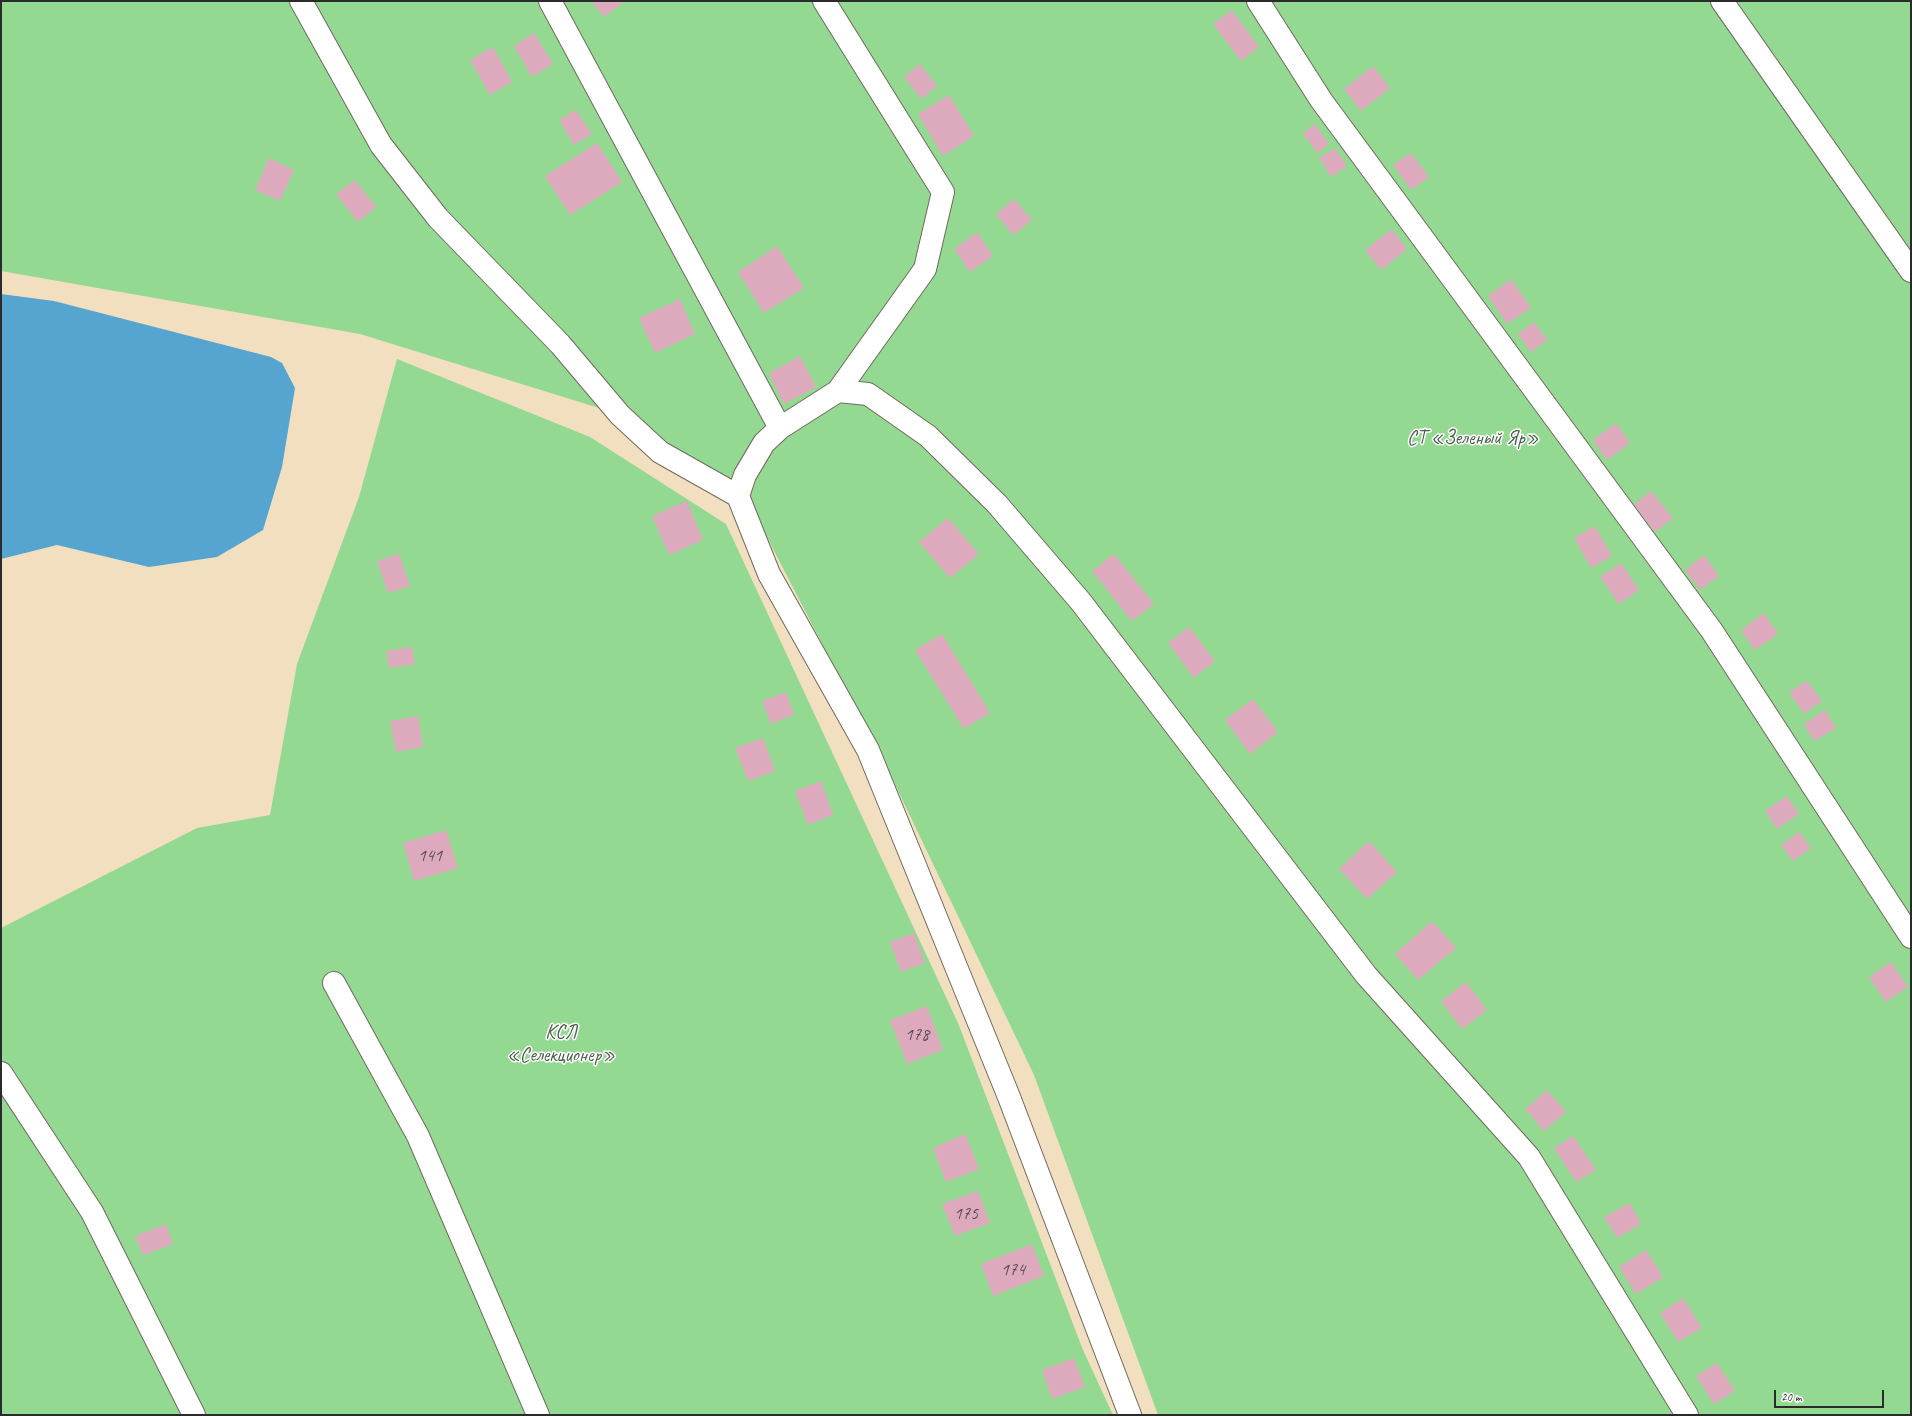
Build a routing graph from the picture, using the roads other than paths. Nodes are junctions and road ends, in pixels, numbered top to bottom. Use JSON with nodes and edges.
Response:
{"nodes":[{"id":1,"x":301,"y":1,"type":"edge"},
{"id":2,"x":550,"y":1,"type":"edge"},
{"id":3,"x":824,"y":1,"type":"edge"},
{"id":4,"x":1258,"y":1,"type":"edge"},
{"id":5,"x":1722,"y":1,"type":"edge"},
{"id":6,"x":1911,"y":271,"type":"edge"},
{"id":7,"x":838,"y":391,"type":"junction"},
{"id":8,"x":780,"y":428,"type":"junction"},
{"id":9,"x":738,"y":496,"type":"junction"},
{"id":10,"x":1911,"y":937,"type":"edge"},
{"id":11,"x":334,"y":983,"type":"dead end"},
{"id":12,"x":1,"y":1073,"type":"edge"},
{"id":13,"x":194,"y":1415,"type":"edge"},
{"id":14,"x":538,"y":1415,"type":"edge"},
{"id":15,"x":1130,"y":1415,"type":"edge"},
{"id":16,"x":1687,"y":1415,"type":"edge"}],
"edges":[{"from":1,"to":9,"type":"street"},
{"from":2,"to":8,"type":"street"},
{"from":3,"to":7,"type":"street"},
{"from":4,"to":10,"type":"street"},
{"from":5,"to":6,"type":"street"},
{"from":7,"to":8,"type":"street"},
{"from":7,"to":16,"type":"street"},
{"from":8,"to":9,"type":"street"},
{"from":9,"to":15,"type":"street"},
{"from":11,"to":14,"type":"street"},
{"from":12,"to":13,"type":"street"}]}
